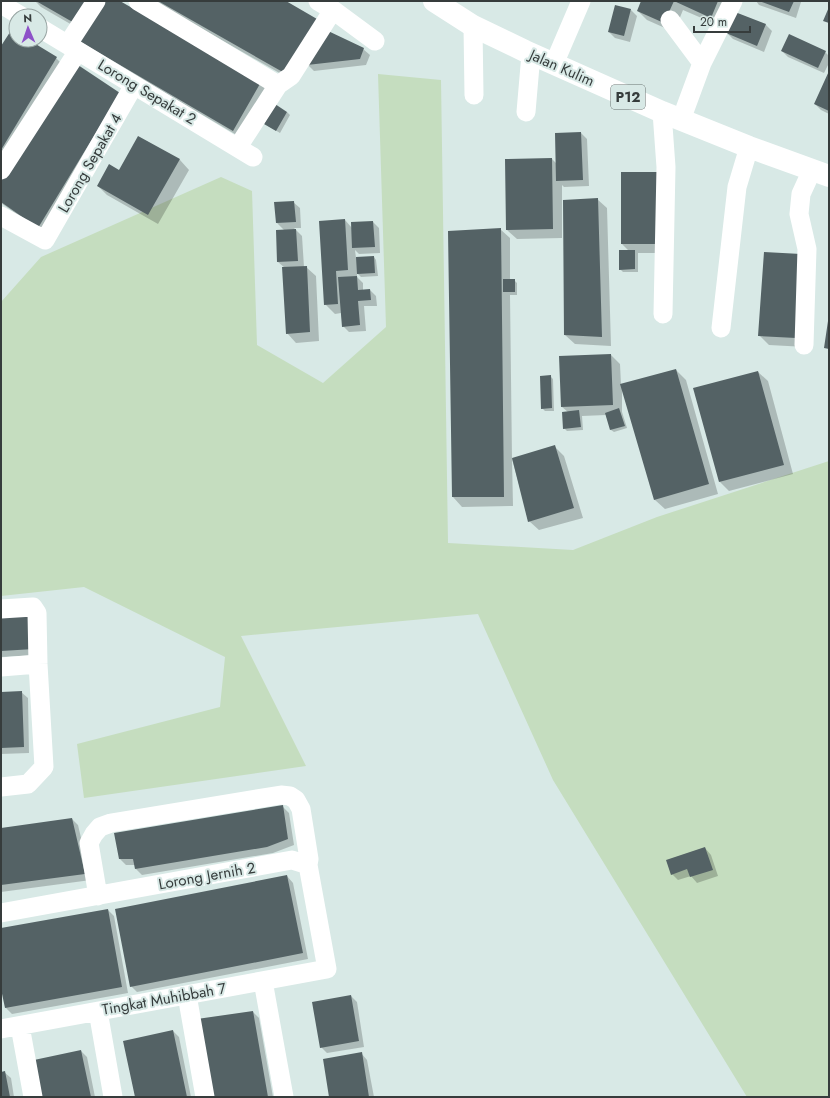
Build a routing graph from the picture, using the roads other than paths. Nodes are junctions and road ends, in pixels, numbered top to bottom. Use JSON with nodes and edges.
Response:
{"nodes":[{"id":1,"x":96,"y":1,"type":"edge"},
{"id":2,"x":138,"y":1,"type":"edge"},
{"id":3,"x":434,"y":1,"type":"edge"},
{"id":4,"x":581,"y":1,"type":"edge"},
{"id":5,"x":733,"y":1,"type":"edge"},
{"id":6,"x":326,"y":5,"type":"edge"},
{"id":7,"x":670,"y":20,"type":"dead end"},
{"id":8,"x":473,"y":26,"type":"junction"},
{"id":9,"x":48,"y":33,"type":"edge"},
{"id":10,"x":375,"y":41,"type":"dead end"},
{"id":11,"x":73,"y":48,"type":"junction"},
{"id":12,"x":531,"y":54,"type":"junction"},
{"id":13,"x":702,"y":63,"type":"junction"},
{"id":14,"x":554,"y":64,"type":"junction"},
{"id":15,"x":134,"y":85,"type":"junction"},
{"id":16,"x":278,"y":86,"type":"junction"},
{"id":17,"x":474,"y":95,"type":"dead end"},
{"id":18,"x":526,"y":112,"type":"dead end"},
{"id":19,"x":671,"y":116,"type":"junction"},
{"id":20,"x":749,"y":147,"type":"junction"},
{"id":21,"x":1,"y":170,"type":"edge"},
{"id":22,"x":821,"y":173,"type":"edge"},
{"id":23,"x":1,"y":216,"type":"edge"},
{"id":24,"x":663,"y":314,"type":"dead end"},
{"id":25,"x":721,"y":328,"type":"dead end"},
{"id":26,"x":804,"y":345,"type":"dead end"},
{"id":27,"x":1,"y":609,"type":"edge"},
{"id":28,"x":38,"y":664,"type":"junction"},
{"id":29,"x":1,"y":667,"type":"edge"},
{"id":30,"x":1,"y":787,"type":"edge"},
{"id":31,"x":308,"y":865,"type":"junction"},
{"id":32,"x":98,"y":896,"type":"junction"},
{"id":33,"x":1,"y":913,"type":"edge"},
{"id":34,"x":263,"y":981,"type":"junction"},
{"id":35,"x":187,"y":995,"type":"junction"},
{"id":36,"x":98,"y":1012,"type":"junction"},
{"id":37,"x":6,"y":1026,"type":"edge"},
{"id":38,"x":33,"y":1097,"type":"edge"},
{"id":39,"x":113,"y":1097,"type":"edge"},
{"id":40,"x":205,"y":1097,"type":"edge"},
{"id":41,"x":284,"y":1097,"type":"edge"}],
"edges":[{"from":1,"to":11,"type":"street"},
{"from":2,"to":16,"type":"street"},
{"from":3,"to":8,"type":"main road","name":"Jalan Kulim","number":"P12"},
{"from":4,"to":14,"type":"street"},
{"from":5,"to":13,"type":"street"},
{"from":6,"to":10,"type":"street"},
{"from":6,"to":16,"type":"street"},
{"from":7,"to":13,"type":"street"},
{"from":8,"to":12,"type":"main road","name":"Jalan Kulim","number":"P12"},
{"from":8,"to":17,"type":"street"},
{"from":9,"to":11,"type":"street","name":"Lorong Sepakat 2"},
{"from":11,"to":15,"type":"street","name":"Lorong Sepakat 2"},
{"from":11,"to":21,"type":"street"},
{"from":12,"to":14,"type":"main road","name":"Jalan Kulim","number":"P12"},
{"from":12,"to":18,"type":"street"},
{"from":13,"to":19,"type":"street"},
{"from":14,"to":19,"type":"main road","name":"Jalan Kulim","number":"P12"},
{"from":15,"to":16,"type":"street","name":"Lorong Sepakat 2"},
{"from":15,"to":23,"type":"street","name":"Lorong Sepakat 4"},
{"from":19,"to":20,"type":"main road","name":"Jalan Kulim","number":"P12"},
{"from":19,"to":24,"type":"street"},
{"from":20,"to":22,"type":"main road","name":"Jalan Kulim","number":"P12"},
{"from":20,"to":25,"type":"street"},
{"from":22,"to":26,"type":"street"},
{"from":27,"to":28,"type":"street"},
{"from":28,"to":29,"type":"street"},
{"from":28,"to":30,"type":"street"},
{"from":31,"to":32,"type":"street","name":"Lorong Jernih 2"},
{"from":31,"to":32,"type":"street"},
{"from":31,"to":34,"type":"street","name":"Tingkat Muhibbah 7"},
{"from":32,"to":33,"type":"street","name":"Lorong Jernih 2"},
{"from":34,"to":35,"type":"street","name":"Tingkat Muhibbah 7"},
{"from":34,"to":41,"type":"street"},
{"from":35,"to":36,"type":"street","name":"Tingkat Muhibbah 7"},
{"from":35,"to":40,"type":"street"},
{"from":36,"to":37,"type":"street","name":"Tingkat Muhibbah 7"},
{"from":36,"to":39,"type":"street"},
{"from":37,"to":38,"type":"street"}]}
